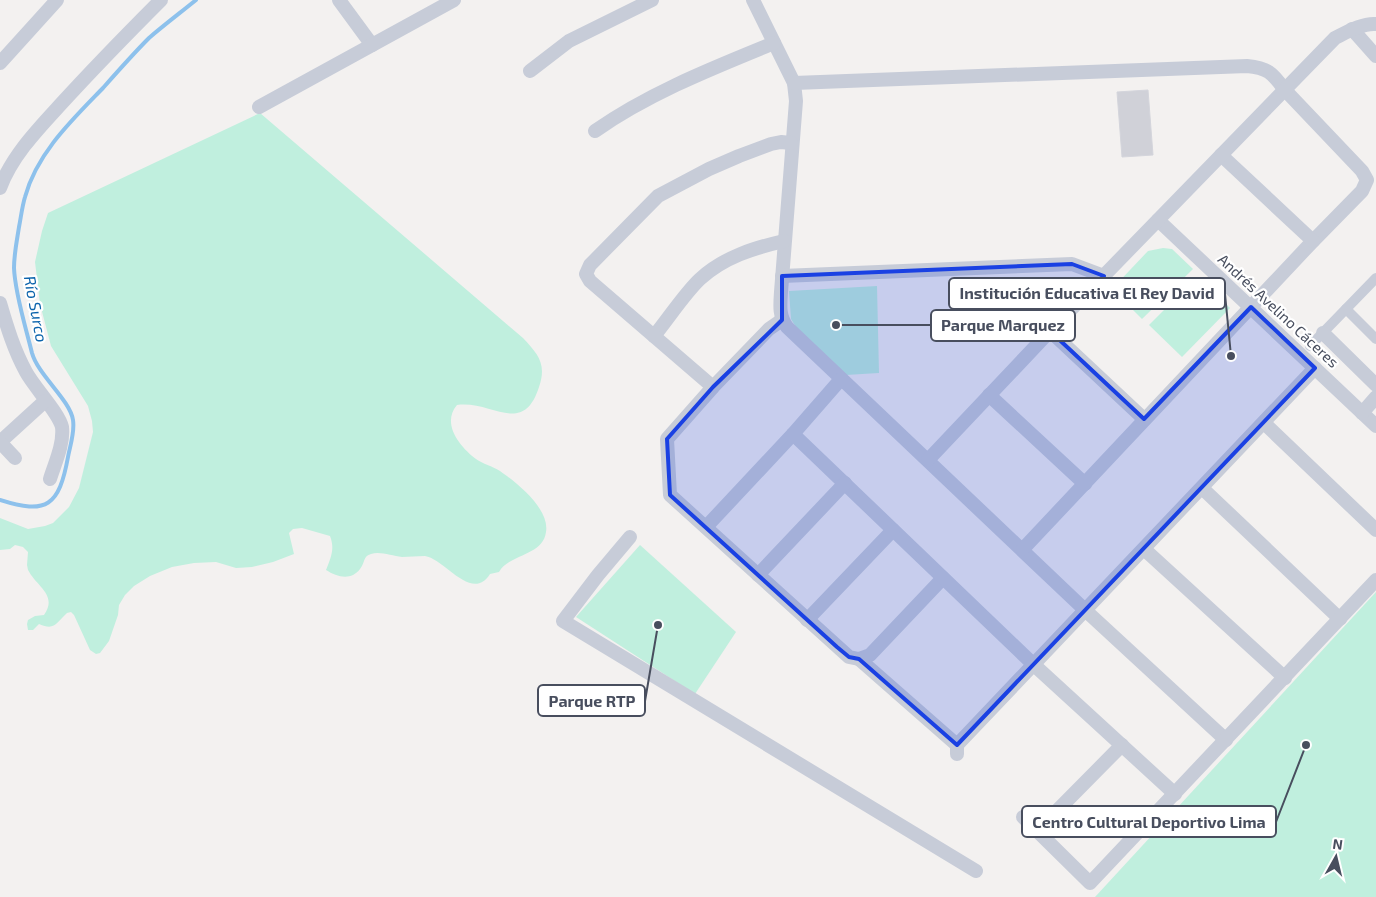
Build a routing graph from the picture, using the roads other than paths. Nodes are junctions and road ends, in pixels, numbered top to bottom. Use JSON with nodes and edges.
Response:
{"nodes":[{"id":1,"x":57,"y":0,"type":"edge"},
{"id":2,"x":339,"y":0,"type":"edge"},
{"id":3,"x":454,"y":0,"type":"edge"},
{"id":4,"x":652,"y":0,"type":"edge"},
{"id":5,"x":753,"y":0,"type":"edge"},
{"id":6,"x":154,"y":2,"type":"edge"},
{"id":7,"x":1376,"y":24,"type":"edge"},
{"id":8,"x":1352,"y":29,"type":"junction"},
{"id":9,"x":774,"y":43,"type":"junction"},
{"id":10,"x":372,"y":45,"type":"junction"},
{"id":11,"x":1376,"y":56,"type":"edge"},
{"id":12,"x":0,"y":63,"type":"edge"},
{"id":13,"x":530,"y":71,"type":"dead end"},
{"id":14,"x":794,"y":83,"type":"junction"},
{"id":15,"x":1284,"y":89,"type":"junction"},
{"id":16,"x":259,"y":107,"type":"dead end"},
{"id":17,"x":595,"y":131,"type":"dead end"},
{"id":18,"x":791,"y":144,"type":"junction"},
{"id":19,"x":1221,"y":155,"type":"junction"},
{"id":20,"x":3,"y":171,"type":"edge"},
{"id":21,"x":0,"y":188,"type":"edge"},
{"id":22,"x":1158,"y":220,"type":"junction"},
{"id":23,"x":1313,"y":241,"type":"junction"},
{"id":24,"x":784,"y":242,"type":"junction"},
{"id":25,"x":782,"y":276,"type":"junction"},
{"id":26,"x":1104,"y":276,"type":"junction"},
{"id":27,"x":1376,"y":278,"type":"edge"},
{"id":28,"x":0,"y":303,"type":"edge"},
{"id":29,"x":1251,"y":307,"type":"junction"},
{"id":30,"x":1346,"y":309,"type":"junction"},
{"id":31,"x":782,"y":320,"type":"junction"},
{"id":32,"x":1050,"y":331,"type":"junction"},
{"id":33,"x":1323,"y":332,"type":"junction"},
{"id":34,"x":654,"y":336,"type":"junction"},
{"id":35,"x":1376,"y":339,"type":"edge"},
{"id":36,"x":1310,"y":346,"type":"dead end"},
{"id":37,"x":1315,"y":368,"type":"junction"},
{"id":38,"x":841,"y":379,"type":"junction"},
{"id":39,"x":1376,"y":385,"type":"edge"},
{"id":40,"x":713,"y":387,"type":"junction"},
{"id":41,"x":989,"y":395,"type":"junction"},
{"id":42,"x":1376,"y":397,"type":"edge"},
{"id":43,"x":45,"y":401,"type":"junction"},
{"id":44,"x":1362,"y":413,"type":"junction"},
{"id":45,"x":1144,"y":419,"type":"junction"},
{"id":46,"x":1264,"y":423,"type":"junction"},
{"id":47,"x":1376,"y":426,"type":"edge"},
{"id":48,"x":793,"y":434,"type":"junction"},
{"id":49,"x":0,"y":442,"type":"edge"},
{"id":50,"x":15,"y":458,"type":"dead end"},
{"id":51,"x":928,"y":460,"type":"junction"},
{"id":52,"x":50,"y":479,"type":"dead end"},
{"id":53,"x":844,"y":483,"type":"junction"},
{"id":54,"x":1085,"y":484,"type":"junction"},
{"id":55,"x":1202,"y":488,"type":"junction"},
{"id":56,"x":706,"y":526,"type":"junction"},
{"id":57,"x":893,"y":530,"type":"junction"},
{"id":58,"x":1376,"y":530,"type":"edge"},
{"id":59,"x":630,"y":537,"type":"dead end"},
{"id":60,"x":1023,"y":549,"type":"junction"},
{"id":61,"x":1144,"y":549,"type":"junction"},
{"id":62,"x":758,"y":575,"type":"junction"},
{"id":63,"x":943,"y":578,"type":"junction"},
{"id":64,"x":1376,"y":580,"type":"edge"},
{"id":65,"x":1085,"y":610,"type":"junction"},
{"id":66,"x":1340,"y":618,"type":"junction"},
{"id":67,"x":807,"y":620,"type":"junction"},
{"id":68,"x":859,"y":658,"type":"junction"},
{"id":69,"x":1033,"y":664,"type":"junction"},
{"id":70,"x":1285,"y":678,"type":"junction"},
{"id":71,"x":1226,"y":740,"type":"junction"},
{"id":72,"x":1122,"y":745,"type":"junction"},
{"id":73,"x":1175,"y":794,"type":"junction"},
{"id":74,"x":1023,"y":817,"type":"dead end"},
{"id":75,"x":1037,"y":831,"type":"junction"},
{"id":76,"x":976,"y":871,"type":"dead end"}],
"edges":[{"from":1,"to":12,"type":"street"},
{"from":2,"to":10,"type":"street"},
{"from":3,"to":10,"type":"street"},
{"from":4,"to":13,"type":"street"},
{"from":5,"to":9,"type":"street"},
{"from":6,"to":20,"type":"street"},
{"from":7,"to":8,"type":"street"},
{"from":8,"to":11,"type":"street"},
{"from":8,"to":15,"type":"street"},
{"from":9,"to":14,"type":"street"},
{"from":9,"to":17,"type":"street"},
{"from":10,"to":16,"type":"street"},
{"from":14,"to":15,"type":"street"},
{"from":14,"to":18,"type":"street"},
{"from":15,"to":19,"type":"street"},
{"from":15,"to":23,"type":"street"},
{"from":18,"to":24,"type":"street"},
{"from":18,"to":34,"type":"street"},
{"from":19,"to":22,"type":"street"},
{"from":19,"to":23,"type":"street"},
{"from":20,"to":21,"type":"street"},
{"from":22,"to":26,"type":"street"},
{"from":22,"to":29,"type":"street","name":"Andrés Avelino Cáceres"},
{"from":23,"to":29,"type":"street"},
{"from":24,"to":25,"type":"street"},
{"from":24,"to":34,"type":"street"},
{"from":25,"to":26,"type":"street"},
{"from":25,"to":31,"type":"street"},
{"from":26,"to":32,"type":"street"},
{"from":27,"to":30,"type":"street"},
{"from":28,"to":43,"type":"street"},
{"from":29,"to":37,"type":"street","name":"Andrés Avelino Cáceres"},
{"from":29,"to":45,"type":"street"},
{"from":30,"to":33,"type":"street"},
{"from":30,"to":35,"type":"street"},
{"from":31,"to":38,"type":"street"},
{"from":31,"to":40,"type":"street"},
{"from":32,"to":41,"type":"street"},
{"from":32,"to":45,"type":"street"},
{"from":33,"to":36,"type":"street"},
{"from":33,"to":39,"type":"street"},
{"from":34,"to":40,"type":"street"},
{"from":37,"to":44,"type":"street","name":"Andrés Avelino Cáceres"},
{"from":37,"to":46,"type":"street"},
{"from":38,"to":48,"type":"street"},
{"from":38,"to":51,"type":"street"},
{"from":40,"to":56,"type":"street"},
{"from":41,"to":51,"type":"street"},
{"from":41,"to":54,"type":"street"},
{"from":42,"to":44,"type":"street"},
{"from":43,"to":49,"type":"street"},
{"from":43,"to":52,"type":"street"},
{"from":44,"to":47,"type":"street","name":"Andrés Avelino Cáceres"},
{"from":45,"to":54,"type":"street"},
{"from":46,"to":55,"type":"street"},
{"from":46,"to":58,"type":"street"},
{"from":48,"to":53,"type":"street"},
{"from":48,"to":56,"type":"street"},
{"from":49,"to":50,"type":"street"},
{"from":51,"to":60,"type":"street"},
{"from":53,"to":57,"type":"street"},
{"from":53,"to":62,"type":"street"},
{"from":54,"to":60,"type":"street"},
{"from":55,"to":61,"type":"street"},
{"from":55,"to":66,"type":"street"},
{"from":56,"to":62,"type":"street"},
{"from":57,"to":63,"type":"street"},
{"from":57,"to":67,"type":"street"},
{"from":59,"to":76,"type":"street"},
{"from":60,"to":65,"type":"street"},
{"from":61,"to":65,"type":"street"},
{"from":61,"to":70,"type":"street"},
{"from":62,"to":67,"type":"street"},
{"from":63,"to":68,"type":"street"},
{"from":63,"to":69,"type":"street"},
{"from":64,"to":66,"type":"street"},
{"from":65,"to":69,"type":"street"},
{"from":65,"to":71,"type":"street"},
{"from":66,"to":70,"type":"street"},
{"from":67,"to":68,"type":"street"},
{"from":68,"to":69,"type":"street"},
{"from":69,"to":72,"type":"street"},
{"from":70,"to":71,"type":"street"},
{"from":71,"to":73,"type":"street"},
{"from":72,"to":73,"type":"street"},
{"from":72,"to":75,"type":"street"},
{"from":73,"to":75,"type":"street"},
{"from":74,"to":75,"type":"street"}]}
